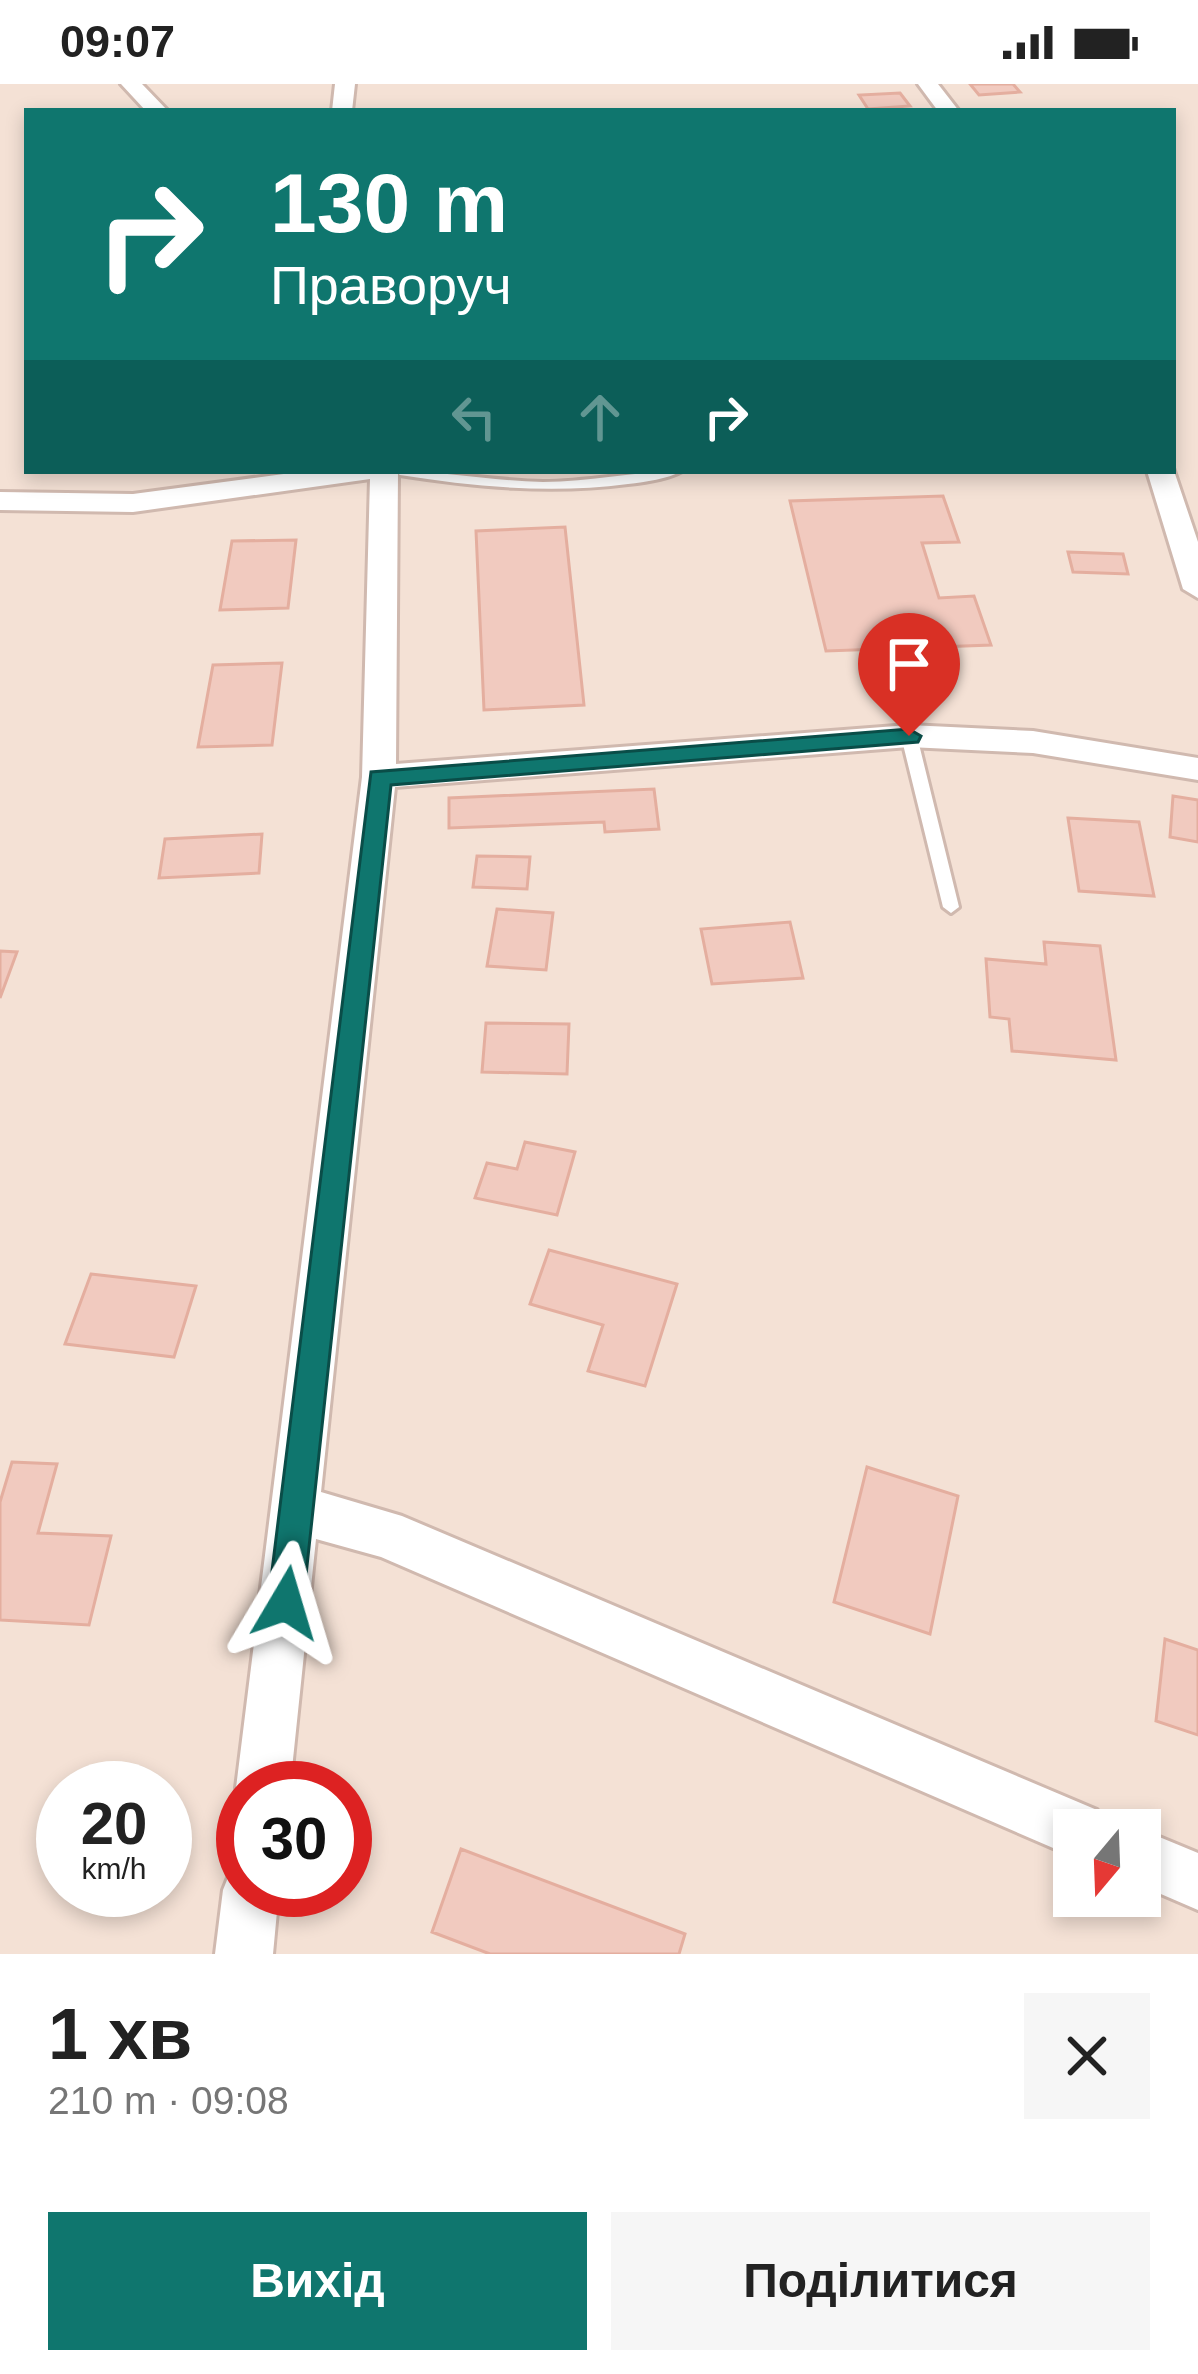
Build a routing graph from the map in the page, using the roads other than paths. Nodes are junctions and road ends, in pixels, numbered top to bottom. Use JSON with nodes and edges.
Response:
{"nodes":[{"id":1,"x":131,"y":84,"type":"edge"},
{"id":2,"x":928,"y":84,"type":"edge"},
{"id":3,"x":155,"y":108,"type":"edge"},
{"id":4,"x":947,"y":108,"type":"edge"},
{"id":5,"x":345,"y":474,"type":"edge"},
{"id":6,"x":384,"y":474,"type":"edge"},
{"id":7,"x":418,"y":474,"type":"edge"},
{"id":8,"x":662,"y":474,"type":"edge"},
{"id":9,"x":1162,"y":474,"type":"edge"},
{"id":10,"x":0,"y":501,"type":"edge"},
{"id":11,"x":1198,"y":589,"type":"edge"},
{"id":12,"x":909,"y":736,"type":"junction"},
{"id":13,"x":1198,"y":769,"type":"edge"},
{"id":14,"x":380,"y":777,"type":"junction"},
{"id":15,"x":951,"y":907,"type":"dead end"},
{"id":16,"x":296,"y":1510,"type":"junction"},
{"id":17,"x":266,"y":1761,"type":"edge"},
{"id":18,"x":1053,"y":1820,"type":"edge"},
{"id":19,"x":1161,"y":1866,"type":"edge"},
{"id":20,"x":1198,"y":1882,"type":"edge"},
{"id":21,"x":248,"y":1917,"type":"edge"},
{"id":22,"x":244,"y":1954,"type":"edge"}],
"edges":[{"from":1,"to":3,"type":"street"},
{"from":2,"to":4,"type":"street"},
{"from":5,"to":10,"type":"street"},
{"from":6,"to":14,"type":"street"},
{"from":7,"to":8,"type":"lane"},
{"from":9,"to":11,"type":"street"},
{"from":12,"to":13,"type":"street"},
{"from":12,"to":14,"type":"street"},
{"from":12,"to":15,"type":"lane"},
{"from":14,"to":16,"type":"street"},
{"from":16,"to":17,"type":"street"},
{"from":16,"to":18,"type":"street"},
{"from":19,"to":20,"type":"street"},
{"from":21,"to":22,"type":"street"}]}
